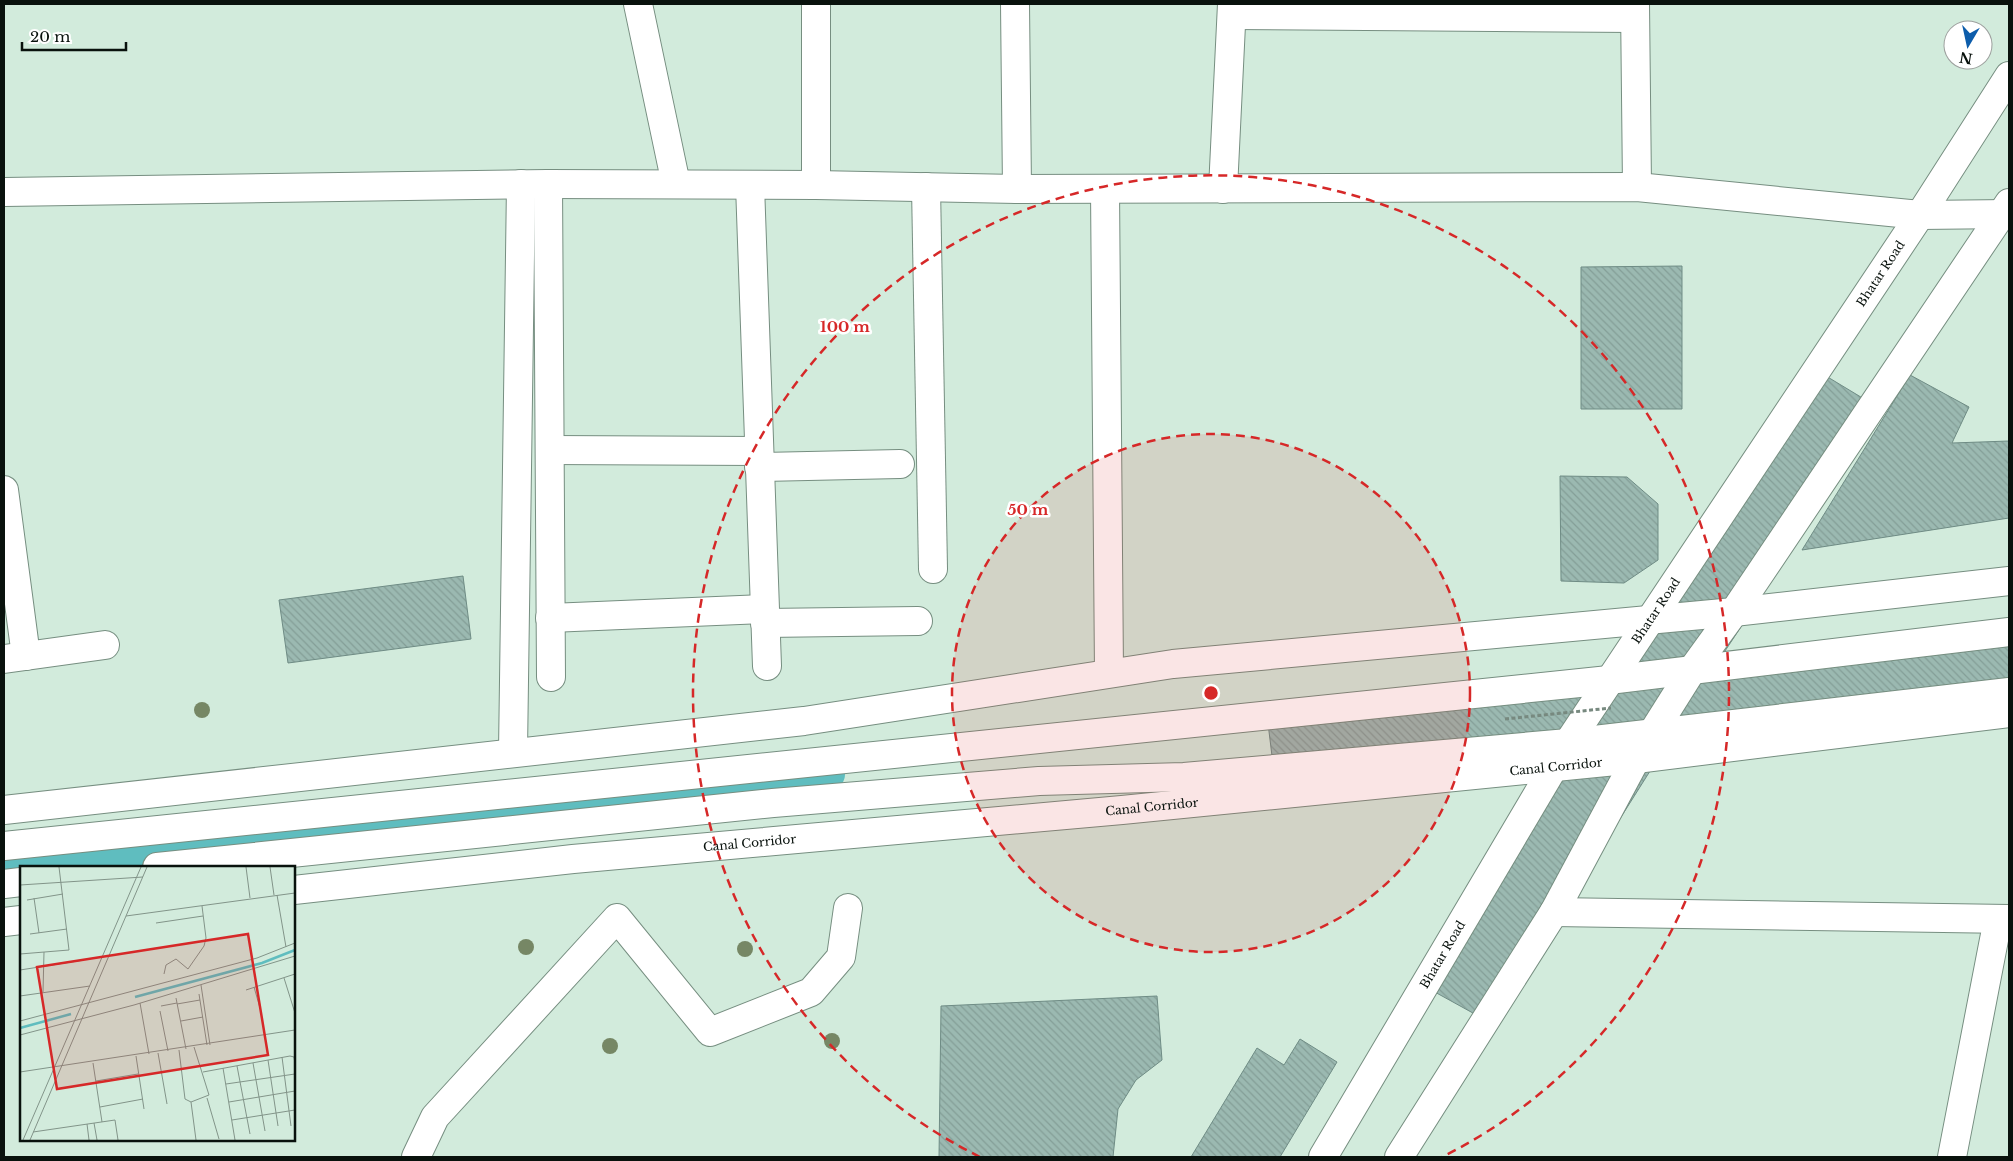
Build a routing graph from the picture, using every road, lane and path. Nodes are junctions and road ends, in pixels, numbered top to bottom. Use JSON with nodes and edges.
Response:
{"nodes":[{"id":1,"x":638,"y":4,"type":"edge"},
{"id":2,"x":816,"y":4,"type":"edge"},
{"id":3,"x":1014,"y":4,"type":"edge"},
{"id":4,"x":1232,"y":9,"type":"edge"},
{"id":5,"x":1635,"y":11,"type":"edge"},
{"id":6,"x":2009,"y":76,"type":"edge"},
{"id":7,"x":521,"y":184,"type":"junction"},
{"id":8,"x":548,"y":184,"type":"junction"},
{"id":9,"x":676,"y":184,"type":"junction"},
{"id":10,"x":816,"y":184,"type":"junction"},
{"id":11,"x":750,"y":185,"type":"junction"},
{"id":12,"x":1637,"y":187,"type":"junction"},
{"id":13,"x":926,"y":188,"type":"junction"},
{"id":14,"x":1105,"y":188,"type":"junction"},
{"id":15,"x":1018,"y":189,"type":"junction"},
{"id":16,"x":1224,"y":189,"type":"junction"},
{"id":17,"x":4,"y":192,"type":"edge"},
{"id":18,"x":2007,"y":210,"type":"edge"},
{"id":19,"x":1920,"y":215,"type":"junction"},
{"id":20,"x":550,"y":450,"type":"junction"},
{"id":21,"x":759,"y":459,"type":"junction"},
{"id":22,"x":900,"y":464,"type":"dead end"},
{"id":23,"x":4,"y":490,"type":"edge"},
{"id":24,"x":933,"y":569,"type":"dead end"},
{"id":25,"x":2009,"y":581,"type":"edge"},
{"id":26,"x":1734,"y":612,"type":"junction"},
{"id":27,"x":765,"y":616,"type":"junction"},
{"id":28,"x":550,"y":618,"type":"junction"},
{"id":29,"x":1650,"y":620,"type":"junction"},
{"id":30,"x":918,"y":621,"type":"dead end"},
{"id":31,"x":2009,"y":632,"type":"edge"},
{"id":32,"x":105,"y":645,"type":"dead end"},
{"id":33,"x":15,"y":658,"type":"edge"},
{"id":34,"x":767,"y":666,"type":"dead end"},
{"id":35,"x":1692,"y":670,"type":"junction"},
{"id":36,"x":1109,"y":673,"type":"junction"},
{"id":37,"x":551,"y":677,"type":"dead end"},
{"id":38,"x":1609,"y":680,"type":"junction"},
{"id":39,"x":2009,"y":692,"type":"edge"},
{"id":40,"x":1611,"y":708,"type":"dead end"},
{"id":41,"x":2009,"y":714,"type":"edge"},
{"id":42,"x":1505,"y":719,"type":"dead end"},
{"id":43,"x":1652,"y":735,"type":"junction"},
{"id":44,"x":1568,"y":743,"type":"junction"},
{"id":45,"x":513,"y":752,"type":"junction"},
{"id":46,"x":1636,"y":759,"type":"junction"},
{"id":47,"x":1553,"y":768,"type":"junction"},
{"id":48,"x":4,"y":810,"type":"edge"},
{"id":49,"x":4,"y":846,"type":"edge"},
{"id":50,"x":167,"y":866,"type":"edge"},
{"id":51,"x":20,"y":882,"type":"edge"},
{"id":52,"x":4,"y":884,"type":"edge"},
{"id":53,"x":295,"y":890,"type":"edge"},
{"id":54,"x":848,"y":908,"type":"dead end"},
{"id":55,"x":1554,"y":912,"type":"junction"},
{"id":56,"x":2004,"y":919,"type":"edge"},
{"id":57,"x":20,"y":920,"type":"edge"},
{"id":58,"x":4,"y":922,"type":"edge"},
{"id":59,"x":416,"y":1157,"type":"edge"},
{"id":60,"x":1323,"y":1157,"type":"edge"},
{"id":61,"x":1399,"y":1157,"type":"edge"},
{"id":62,"x":1952,"y":1157,"type":"edge"}],
"edges":[{"from":1,"to":9,"type":"street"},
{"from":2,"to":10,"type":"street"},
{"from":3,"to":15,"type":"street"},
{"from":4,"to":5,"type":"street"},
{"from":4,"to":16,"type":"street"},
{"from":5,"to":12,"type":"street"},
{"from":6,"to":19,"type":"street","name":"Bhatar Road"},
{"from":7,"to":8,"type":"street"},
{"from":7,"to":17,"type":"street"},
{"from":7,"to":45,"type":"street"},
{"from":8,"to":9,"type":"street"},
{"from":8,"to":20,"type":"street"},
{"from":9,"to":11,"type":"street"},
{"from":10,"to":11,"type":"street"},
{"from":10,"to":13,"type":"street"},
{"from":11,"to":21,"type":"street"},
{"from":12,"to":16,"type":"street"},
{"from":12,"to":19,"type":"street"},
{"from":13,"to":15,"type":"street"},
{"from":13,"to":24,"type":"street"},
{"from":14,"to":15,"type":"street"},
{"from":14,"to":16,"type":"street"},
{"from":14,"to":36,"type":"street"},
{"from":18,"to":19,"type":"street"},
{"from":18,"to":26,"type":"street"},
{"from":19,"to":29,"type":"street","name":"Bhatar Road"},
{"from":20,"to":21,"type":"street"},
{"from":20,"to":28,"type":"street"},
{"from":21,"to":22,"type":"street"},
{"from":21,"to":27,"type":"street"},
{"from":23,"to":33,"type":"street"},
{"from":25,"to":26,"type":"street"},
{"from":26,"to":29,"type":"street"},
{"from":26,"to":35,"type":"street"},
{"from":27,"to":28,"type":"street"},
{"from":27,"to":30,"type":"street"},
{"from":27,"to":34,"type":"street"},
{"from":28,"to":37,"type":"street"},
{"from":29,"to":36,"type":"street"},
{"from":29,"to":38,"type":"street","name":"Bhatar Road"},
{"from":31,"to":35,"type":"street"},
{"from":32,"to":33,"type":"street"},
{"from":35,"to":38,"type":"street"},
{"from":35,"to":43,"type":"street"},
{"from":36,"to":45,"type":"street"},
{"from":38,"to":44,"type":"street","name":"Bhatar Road"},
{"from":38,"to":49,"type":"street"},
{"from":39,"to":43,"type":"street"},
{"from":40,"to":42,"type":"path","bridge":true},
{"from":41,"to":46,"type":"street","name":"Canal Corridor"},
{"from":43,"to":44,"type":"street"},
{"from":43,"to":46,"type":"street"},
{"from":44,"to":47,"type":"street","name":"Bhatar Road"},
{"from":44,"to":50,"type":"street"},
{"from":45,"to":48,"type":"street"},
{"from":46,"to":47,"type":"street","name":"Canal Corridor"},
{"from":46,"to":55,"type":"street"},
{"from":47,"to":53,"type":"street","name":"Canal Corridor"},
{"from":47,"to":60,"type":"street","name":"Bhatar Road"},
{"from":51,"to":52,"type":"street"},
{"from":54,"to":59,"type":"street"},
{"from":55,"to":56,"type":"street"},
{"from":55,"to":61,"type":"street"},
{"from":56,"to":62,"type":"street"},
{"from":57,"to":58,"type":"street"}]}
